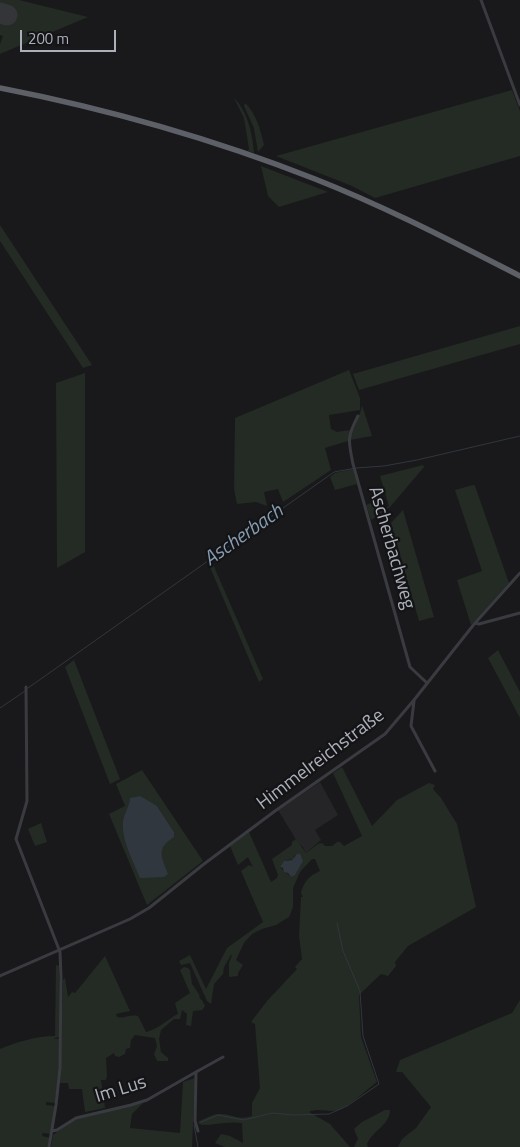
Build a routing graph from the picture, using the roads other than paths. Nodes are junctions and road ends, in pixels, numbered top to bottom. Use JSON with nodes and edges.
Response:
{"nodes":[{"id":1,"x":481,"y":0,"type":"edge"},
{"id":2,"x":0,"y":88,"type":"edge"},
{"id":3,"x":520,"y":105,"type":"edge"},
{"id":4,"x":520,"y":276,"type":"edge"},
{"id":5,"x":358,"y":416,"type":"dead end"},
{"id":6,"x":520,"y":573,"type":"edge"},
{"id":7,"x":520,"y":613,"type":"edge"},
{"id":8,"x":475,"y":623,"type":"junction"},
{"id":9,"x":427,"y":683,"type":"junction"},
{"id":10,"x":26,"y":689,"type":"dead end"},
{"id":11,"x":414,"y":700,"type":"junction"},
{"id":12,"x":435,"y":771,"type":"dead end"},
{"id":13,"x":59,"y":950,"type":"junction"},
{"id":14,"x":0,"y":976,"type":"edge"},
{"id":15,"x":223,"y":1057,"type":"dead end"},
{"id":16,"x":196,"y":1072,"type":"junction"},
{"id":17,"x":52,"y":1131,"type":"junction"},
{"id":18,"x":198,"y":1131,"type":"dead end"},
{"id":19,"x":49,"y":1147,"type":"edge"}],
"edges":[{"from":1,"to":3,"type":"street"},
{"from":2,"to":4,"type":"highway"},
{"from":5,"to":9,"type":"street","name":"Ascherbachweg"},
{"from":6,"to":8,"type":"street","name":"Himmelreichstraße"},
{"from":7,"to":8,"type":"street"},
{"from":8,"to":9,"type":"street","name":"Himmelreichstraße"},
{"from":9,"to":11,"type":"street","name":"Himmelreichstraße"},
{"from":10,"to":13,"type":"street"},
{"from":11,"to":12,"type":"street"},
{"from":11,"to":13,"type":"street","name":"Himmelreichstraße"},
{"from":13,"to":14,"type":"street","name":"Himmelreichstraße"},
{"from":13,"to":17,"type":"street"},
{"from":15,"to":16,"type":"street","name":"Im Lus"},
{"from":16,"to":17,"type":"street","name":"Im Lus"},
{"from":16,"to":18,"type":"street"},
{"from":17,"to":19,"type":"street"}]}
